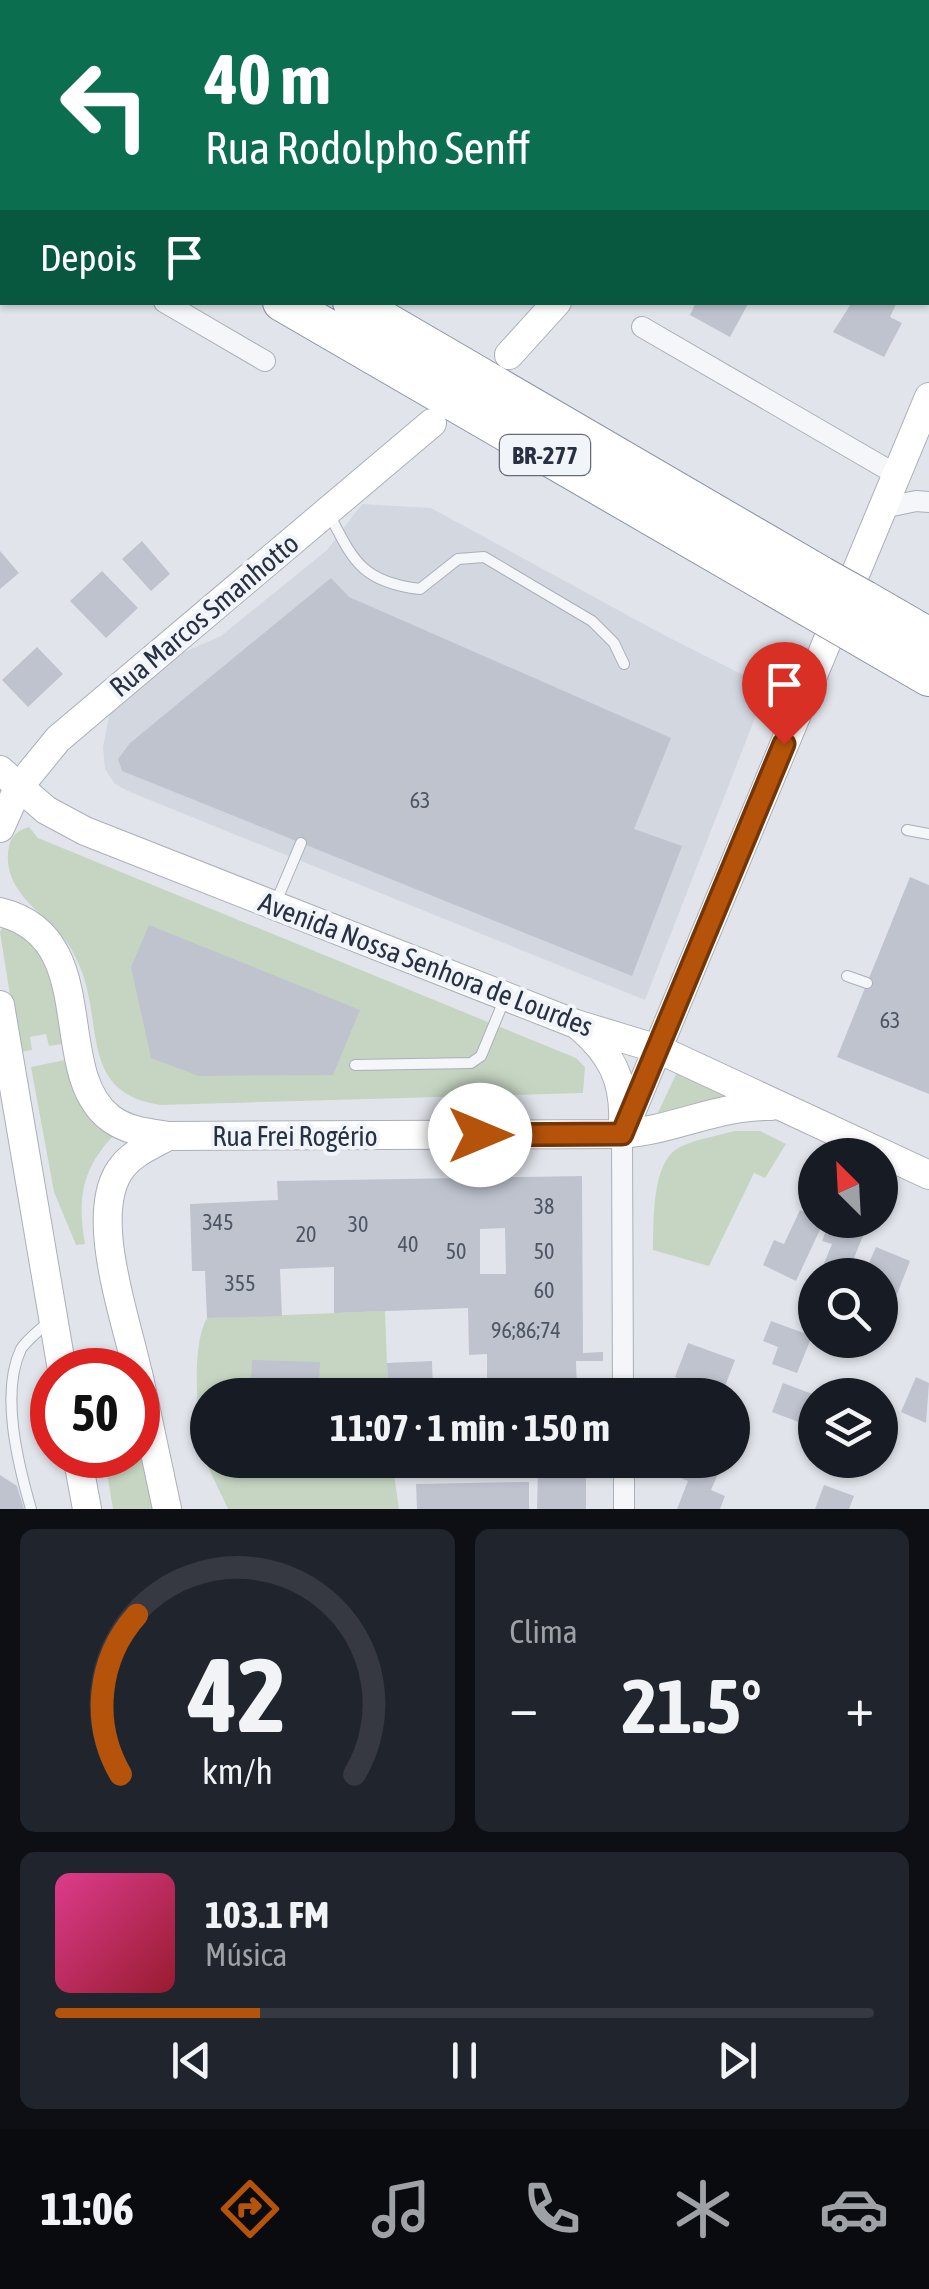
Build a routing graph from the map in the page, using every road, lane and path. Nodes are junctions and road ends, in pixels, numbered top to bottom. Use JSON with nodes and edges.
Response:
{"nodes":[{"id":1,"x":169,"y":305,"type":"edge"},
{"id":2,"x":288,"y":305,"type":"edge"},
{"id":3,"x":357,"y":305,"type":"edge"},
{"id":4,"x":370,"y":305,"type":"edge"},
{"id":5,"x":554,"y":305,"type":"edge"},
{"id":6,"x":642,"y":327,"type":"dead end"},
{"id":7,"x":416,"y":340,"type":"junction"},
{"id":8,"x":509,"y":355,"type":"dead end"},
{"id":9,"x":265,"y":361,"type":"dead end"},
{"id":10,"x":929,"y":397,"type":"edge"},
{"id":11,"x":432,"y":423,"type":"dead end"},
{"id":12,"x":897,"y":474,"type":"junction"},
{"id":13,"x":929,"y":502,"type":"edge"},
{"id":14,"x":883,"y":508,"type":"junction"},
{"id":15,"x":328,"y":511,"type":"junction"},
{"id":16,"x":838,"y":604,"type":"junction"},
{"id":17,"x":929,"y":637,"type":"edge"},
{"id":18,"x":624,"y":664,"type":"dead end"},
{"id":19,"x":929,"y":676,"type":"edge"},
{"id":20,"x":9,"y":779,"type":"edge"},
{"id":21,"x":0,"y":828,"type":"edge"},
{"id":22,"x":907,"y":830,"type":"dead end"},
{"id":23,"x":929,"y":834,"type":"edge"},
{"id":24,"x":300,"y":843,"type":"dead end"},
{"id":25,"x":275,"y":906,"type":"junction"},
{"id":26,"x":0,"y":912,"type":"edge"},
{"id":27,"x":846,"y":976,"type":"dead end"},
{"id":28,"x":867,"y":983,"type":"dead end"},
{"id":29,"x":506,"y":997,"type":"junction"},
{"id":30,"x":0,"y":1006,"type":"edge"},
{"id":31,"x":576,"y":1024,"type":"junction"},
{"id":32,"x":658,"y":1049,"type":"junction"},
{"id":33,"x":355,"y":1065,"type":"dead end"},
{"id":34,"x":778,"y":1106,"type":"junction"},
{"id":35,"x":838,"y":1130,"type":"junction"},
{"id":36,"x":622,"y":1134,"type":"junction"},
{"id":37,"x":168,"y":1136,"type":"junction"},
{"id":38,"x":929,"y":1155,"type":"edge"},
{"id":39,"x":929,"y":1175,"type":"edge"},
{"id":40,"x":53,"y":1318,"type":"junction"},
{"id":41,"x":58,"y":1348,"type":"edge"},
{"id":42,"x":132,"y":1348,"type":"edge"},
{"id":43,"x":624,"y":1378,"type":"edge"},
{"id":44,"x":160,"y":1477,"type":"edge"},
{"id":45,"x":82,"y":1478,"type":"edge"},
{"id":46,"x":624,"y":1478,"type":"edge"},
{"id":47,"x":31,"y":1509,"type":"edge"},
{"id":48,"x":87,"y":1509,"type":"edge"},
{"id":49,"x":167,"y":1509,"type":"edge"},
{"id":50,"x":624,"y":1509,"type":"edge"}],
"edges":[{"from":1,"to":9,"type":"street"},
{"from":2,"to":16,"type":"highway","number":"BR-277"},
{"from":3,"to":7,"type":"highway","number":"BR-277"},
{"from":4,"to":7,"type":"highway"},
{"from":5,"to":8,"type":"main road"},
{"from":6,"to":12,"type":"street"},
{"from":7,"to":16,"type":"highway","number":"BR-277"},
{"from":10,"to":12,"type":"main road"},
{"from":11,"to":15,"type":"main road","name":"Rua Marcos Smanhotto"},
{"from":12,"to":14,"type":"main road"},
{"from":13,"to":14,"type":"street"},
{"from":14,"to":16,"type":"main road"},
{"from":15,"to":18,"type":"lane"},
{"from":15,"to":20,"type":"main road","name":"Rua Marcos Smanhotto"},
{"from":16,"to":17,"type":"highway","number":"BR-277"},
{"from":16,"to":19,"type":"highway","number":"BR-277"},
{"from":16,"to":32,"type":"main road"},
{"from":20,"to":21,"type":"main road","name":"Rua Marcos Smanhotto"},
{"from":20,"to":25,"type":"main road","name":"Avenida Nossa Senhora de Lourdes"},
{"from":22,"to":23,"type":"lane"},
{"from":24,"to":25,"type":"lane"},
{"from":25,"to":29,"type":"main road","name":"Avenida Nossa Senhora de Lourdes"},
{"from":26,"to":37,"type":"main road","name":"Rua Frei Rogério"},
{"from":27,"to":28,"type":"lane"},
{"from":29,"to":31,"type":"main road","name":"Avenida Nossa Senhora de Lourdes"},
{"from":29,"to":33,"type":"lane"},
{"from":30,"to":40,"type":"main road"},
{"from":31,"to":32,"type":"main road","name":"Avenida Nossa Senhora de Lourdes"},
{"from":31,"to":36,"type":"main road"},
{"from":32,"to":34,"type":"main road","name":"Avenida Nossa Senhora de Lourdes"},
{"from":32,"to":36,"type":"main road"},
{"from":34,"to":35,"type":"main road","name":"Avenida Nossa Senhora de Lourdes"},
{"from":34,"to":36,"type":"main road","name":"Rua Frei Rogério"},
{"from":35,"to":38,"type":"main road","name":"Avenida Nossa Senhora de Lourdes"},
{"from":35,"to":39,"type":"main road","name":"Avenida Nossa Senhora de Lourdes"},
{"from":36,"to":37,"type":"main road","name":"Rua Frei Rogério"},
{"from":36,"to":43,"type":"street"},
{"from":37,"to":42,"type":"main road"},
{"from":40,"to":41,"type":"main road"},
{"from":40,"to":47,"type":"lane"},
{"from":44,"to":49,"type":"main road"},
{"from":45,"to":48,"type":"main road"},
{"from":46,"to":50,"type":"street"}]}
